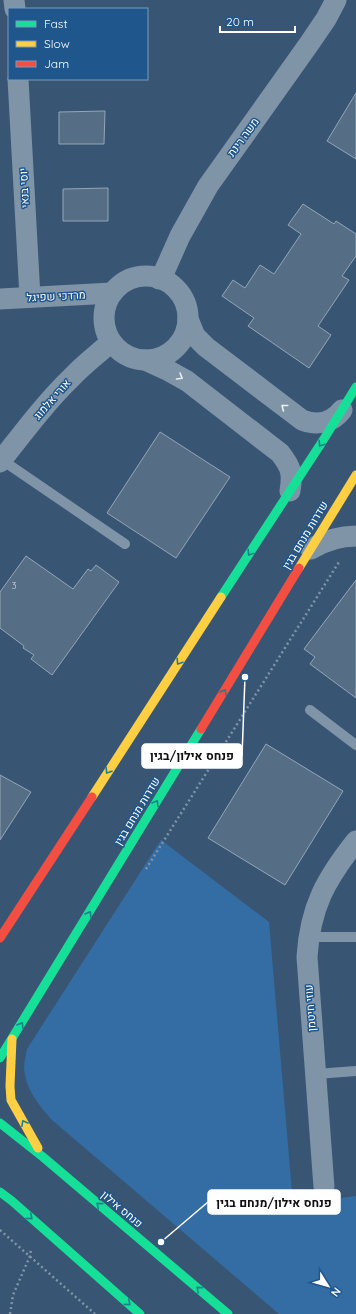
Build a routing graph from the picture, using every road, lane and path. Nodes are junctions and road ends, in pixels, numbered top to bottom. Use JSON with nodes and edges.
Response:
{"nodes":[{"id":1,"x":336,"y":0,"type":"edge"},
{"id":2,"x":18,"y":80,"type":"edge"},
{"id":3,"x":159,"y":279,"type":"junction"},
{"id":4,"x":112,"y":293,"type":"junction"},
{"id":5,"x":30,"y":297,"type":"junction"},
{"id":6,"x":0,"y":299,"type":"edge"},
{"id":7,"x":188,"y":319,"type":"junction"},
{"id":8,"x":111,"y":342,"type":"junction"},
{"id":9,"x":145,"y":360,"type":"junction"},
{"id":10,"x":356,"y":387,"type":"edge"},
{"id":11,"x":342,"y":410,"type":"junction"},
{"id":12,"x":1,"y":461,"type":"edge"},
{"id":13,"x":356,"y":475,"type":"edge"},
{"id":14,"x":290,"y":491,"type":"junction"},
{"id":15,"x":356,"y":536,"type":"edge"},
{"id":16,"x":125,"y":544,"type":"dead end"},
{"id":17,"x":311,"y":549,"type":"junction"},
{"id":18,"x":310,"y":710,"type":"dead end"},
{"id":19,"x":356,"y":745,"type":"edge"},
{"id":20,"x":356,"y":841,"type":"edge"},
{"id":21,"x":144,"y":871,"type":"dead end"},
{"id":22,"x":308,"y":937,"type":"junction"},
{"id":23,"x":356,"y":937,"type":"edge"},
{"id":24,"x":0,"y":938,"type":"edge"},
{"id":25,"x":12,"y":1039,"type":"junction"},
{"id":26,"x":0,"y":1058,"type":"edge"},
{"id":27,"x":356,"y":1071,"type":"edge"},
{"id":28,"x":316,"y":1074,"type":"junction"},
{"id":29,"x":0,"y":1123,"type":"edge"},
{"id":30,"x":43,"y":1157,"type":"junction"},
{"id":31,"x":324,"y":1187,"type":"dead end"},
{"id":32,"x":0,"y":1192,"type":"edge"},
{"id":33,"x":0,"y":1198,"type":"edge"},
{"id":34,"x":12,"y":1201,"type":"junction"},
{"id":35,"x":38,"y":1224,"type":"junction"},
{"id":36,"x":0,"y":1230,"type":"edge"},
{"id":37,"x":30,"y":1256,"type":"junction"},
{"id":38,"x":10,"y":1314,"type":"edge"},
{"id":39,"x":95,"y":1314,"type":"edge"},
{"id":40,"x":140,"y":1314,"type":"edge"},
{"id":41,"x":228,"y":1314,"type":"edge"}],
"edges":[{"from":1,"to":3,"type":"street","name":"משה רינת"},
{"from":2,"to":5,"type":"street","name":"יוסי בנאי"},
{"from":3,"to":4,"type":"street"},
{"from":3,"to":7,"type":"street"},
{"from":4,"to":5,"type":"street","name":"מרדכי שפיגל"},
{"from":4,"to":8,"type":"street"},
{"from":5,"to":6,"type":"street","name":"מרדכי שפיגל"},
{"from":7,"to":9,"type":"street"},
{"from":11,"to":7,"type":"street","one_way":true},
{"from":8,"to":9,"type":"street"},
{"from":8,"to":12,"type":"street","name":"אורי אלמוג"},
{"from":9,"to":14,"type":"street","one_way":true},
{"from":10,"to":11,"type":"street"},
{"from":11,"to":14,"type":"street","one_way":true},
{"from":12,"to":16,"type":"lane"},
{"from":13,"to":17,"type":"street","name":"שדרות מנחם בגין"},
{"from":14,"to":24,"type":"street","one_way":true},
{"from":15,"to":17,"type":"street"},
{"from":15,"to":21,"type":"path"},
{"from":25,"to":17,"type":"street","name":"שדרות מנחם בגין","one_way":true},
{"from":18,"to":19,"type":"lane"},
{"from":20,"to":22,"type":"street","name":"עוזי חיטמן"},
{"from":22,"to":23,"type":"lane"},
{"from":22,"to":28,"type":"street","name":"עוזי חיטמן"},
{"from":25,"to":26,"type":"street","name":"שדרות מנחם בגין"},
{"from":30,"to":25,"type":"street","one_way":true},
{"from":27,"to":28,"type":"lane"},
{"from":28,"to":31,"type":"street","name":"עוזי חיטמן"},
{"from":29,"to":30,"type":"street","name":"פנחס אילון"},
{"from":41,"to":30,"type":"street","name":"פנחס אילון","one_way":true},
{"from":32,"to":34,"type":"street"},
{"from":33,"to":34,"type":"street"},
{"from":34,"to":35,"type":"street","one_way":true},
{"from":35,"to":37,"type":"path"},
{"from":35,"to":40,"type":"street","one_way":true},
{"from":36,"to":37,"type":"path"},
{"from":37,"to":38,"type":"path"},
{"from":37,"to":39,"type":"path"}]}
